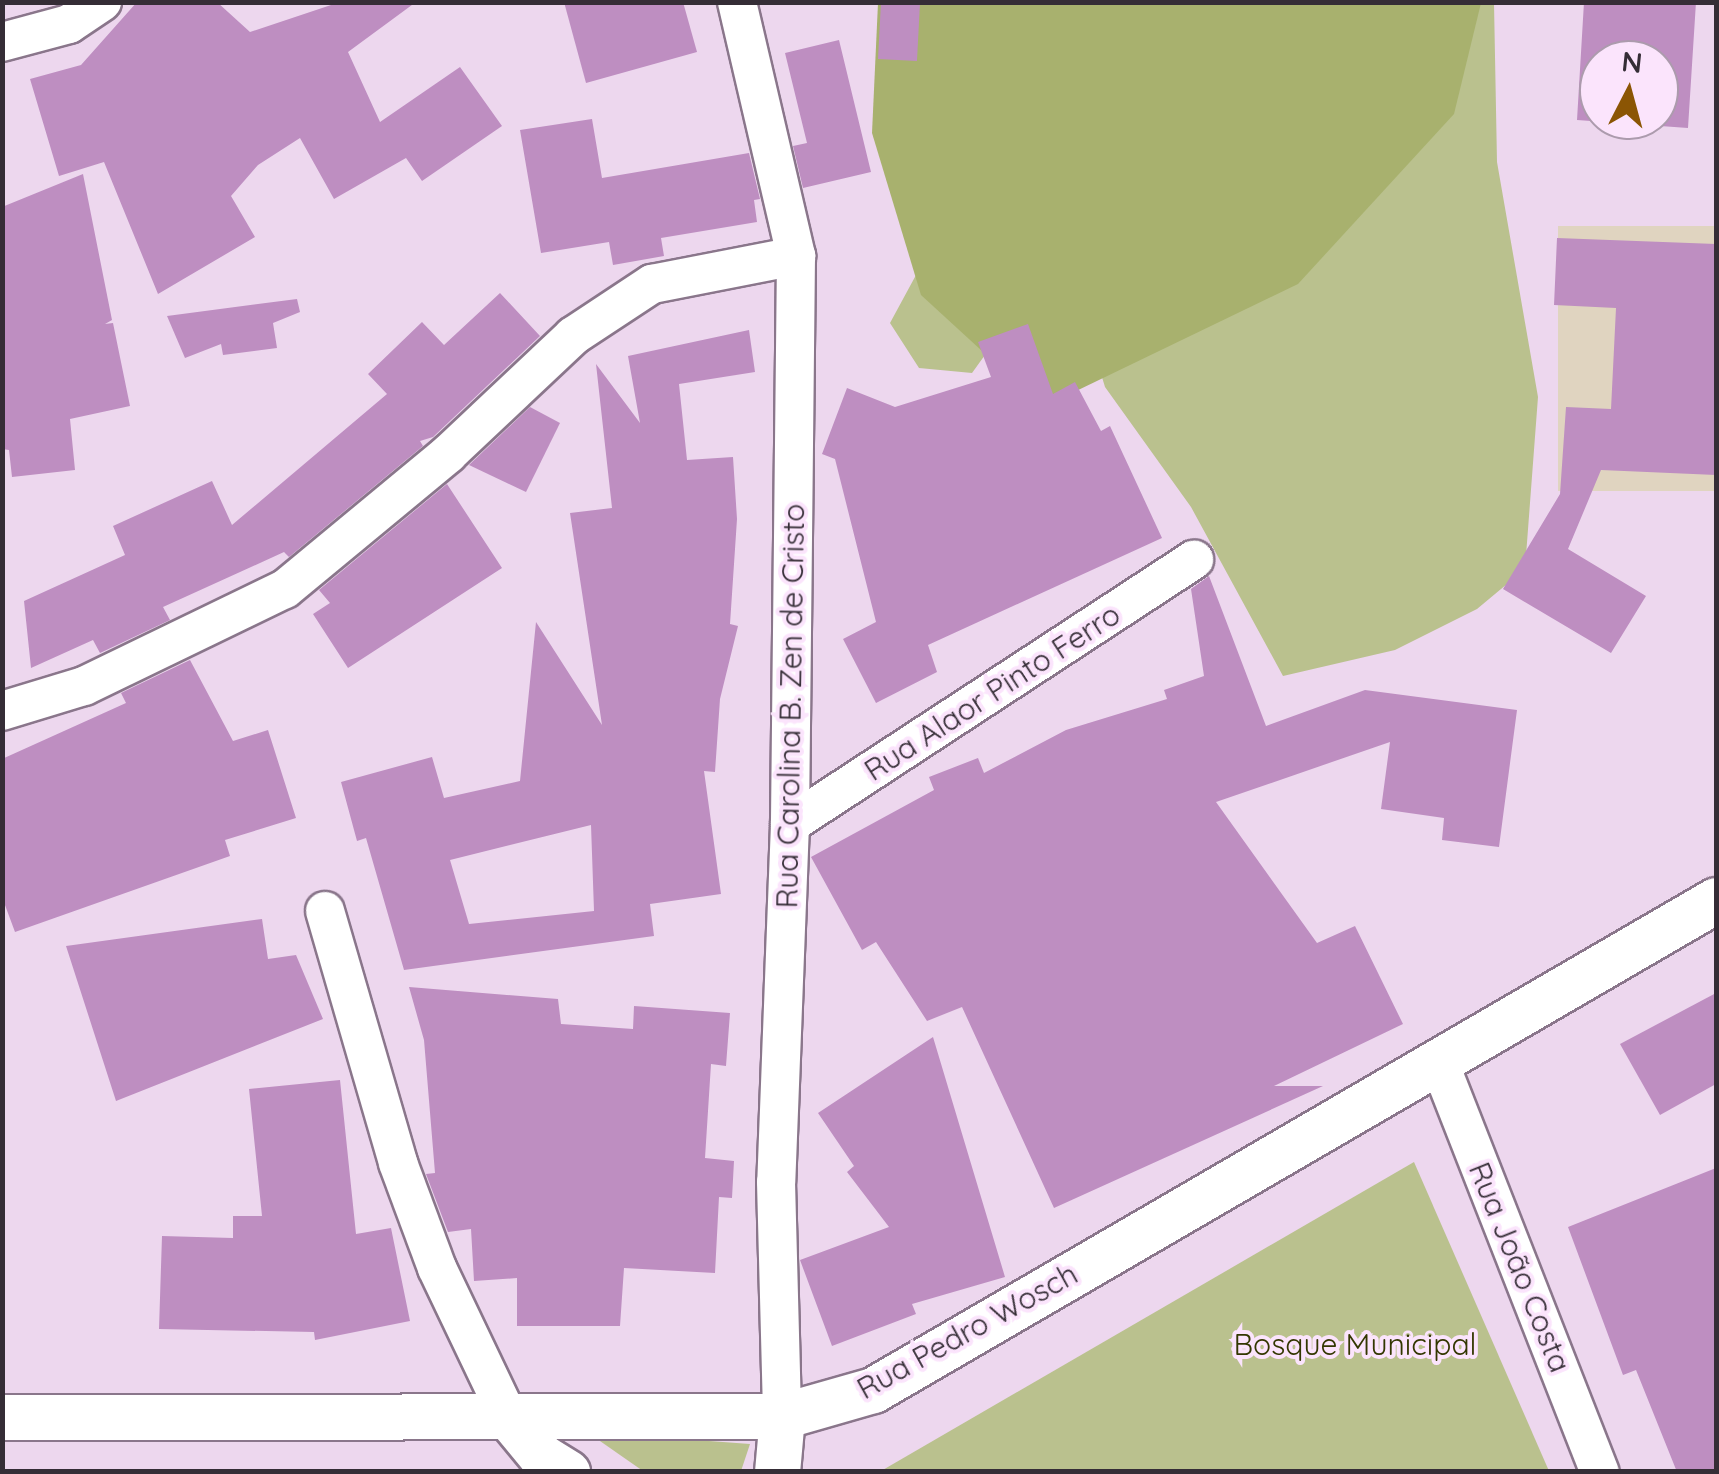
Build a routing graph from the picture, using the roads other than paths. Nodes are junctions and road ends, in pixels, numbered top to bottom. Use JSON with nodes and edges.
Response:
{"nodes":[{"id":1,"x":102,"y":2,"type":"edge"},
{"id":2,"x":737,"y":2,"type":"edge"},
{"id":3,"x":2,"y":42,"type":"edge"},
{"id":4,"x":796,"y":256,"type":"junction"},
{"id":5,"x":1194,"y":560,"type":"dead end"},
{"id":6,"x":2,"y":711,"type":"edge"},
{"id":7,"x":790,"y":824,"type":"junction"},
{"id":8,"x":1716,"y":900,"type":"edge"},
{"id":9,"x":325,"y":911,"type":"dead end"},
{"id":10,"x":1439,"y":1062,"type":"junction"},
{"id":11,"x":507,"y":1415,"type":"junction"},
{"id":12,"x":782,"y":1416,"type":"junction"},
{"id":13,"x":2,"y":1417,"type":"edge"},
{"id":14,"x":544,"y":1466,"type":"edge"},
{"id":15,"x":777,"y":1472,"type":"edge"},
{"id":16,"x":1600,"y":1472,"type":"edge"}],
"edges":[{"from":1,"to":3,"type":"street"},
{"from":2,"to":4,"type":"street","name":"Rua Carolina B. Zen de Cristo"},
{"from":4,"to":6,"type":"street"},
{"from":4,"to":7,"type":"street","name":"Rua Carolina B. Zen de Cristo"},
{"from":5,"to":7,"type":"street","name":"Rua Alaor Pinto Ferro"},
{"from":7,"to":12,"type":"street","name":"Rua Carolina B. Zen de Cristo"},
{"from":8,"to":10,"type":"street","name":"Rua Pedro Wosch"},
{"from":9,"to":11,"type":"street"},
{"from":10,"to":12,"type":"street","name":"Rua Pedro Wosch"},
{"from":10,"to":16,"type":"street","name":"Rua João Costa"},
{"from":11,"to":12,"type":"street","name":"Rua Pedro Wosch"},
{"from":11,"to":13,"type":"street","name":"Rua Pedro Wosch"},
{"from":11,"to":14,"type":"street"},
{"from":12,"to":15,"type":"street"}]}
